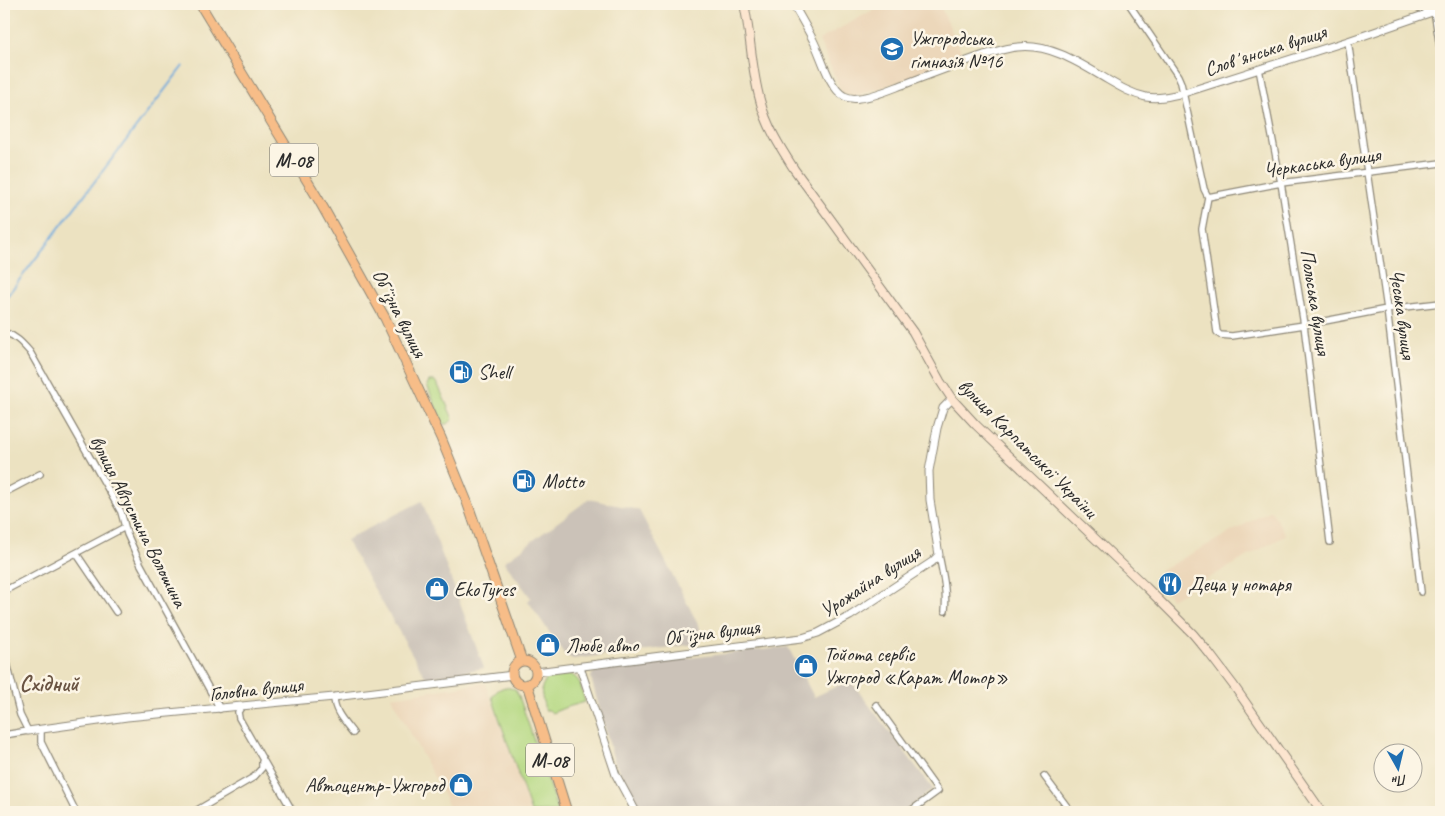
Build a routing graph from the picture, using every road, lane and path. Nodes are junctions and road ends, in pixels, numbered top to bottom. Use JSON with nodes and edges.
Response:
{"nodes":[{"id":1,"x":200,"y":4,"type":"edge"},
{"id":2,"x":754,"y":4,"type":"edge"},
{"id":3,"x":793,"y":4,"type":"edge"},
{"id":4,"x":1129,"y":4,"type":"edge"},
{"id":5,"x":1424,"y":4,"type":"edge"},
{"id":6,"x":744,"y":6,"type":"edge"},
{"id":7,"x":1441,"y":9,"type":"edge"},
{"id":8,"x":1430,"y":12,"type":"junction"},
{"id":9,"x":1348,"y":41,"type":"junction"},
{"id":10,"x":1441,"y":53,"type":"edge"},
{"id":11,"x":1259,"y":69,"type":"junction"},
{"id":12,"x":1184,"y":94,"type":"junction"},
{"id":13,"x":1441,"y":162,"type":"edge"},
{"id":14,"x":1366,"y":172,"type":"junction"},
{"id":15,"x":1281,"y":183,"type":"junction"},
{"id":16,"x":1208,"y":197,"type":"junction"},
{"id":17,"x":1441,"y":303,"type":"edge"},
{"id":18,"x":1387,"y":309,"type":"junction"},
{"id":19,"x":1304,"y":325,"type":"junction"},
{"id":20,"x":4,"y":332,"type":"edge"},
{"id":21,"x":952,"y":399,"type":"junction"},
{"id":22,"x":40,"y":474,"type":"dead end"},
{"id":23,"x":4,"y":493,"type":"edge"},
{"id":24,"x":125,"y":527,"type":"junction"},
{"id":25,"x":1330,"y":542,"type":"dead end"},
{"id":26,"x":76,"y":553,"type":"junction"},
{"id":27,"x":939,"y":555,"type":"junction"},
{"id":28,"x":4,"y":592,"type":"edge"},
{"id":29,"x":1421,"y":592,"type":"dead end"},
{"id":30,"x":945,"y":611,"type":"dead end"},
{"id":31,"x":116,"y":612,"type":"dead end"},
{"id":32,"x":818,"y":633,"type":"joint"},
{"id":33,"x":4,"y":652,"type":"edge"},
{"id":34,"x":522,"y":662,"type":"junction"},
{"id":35,"x":580,"y":667,"type":"junction"},
{"id":36,"x":536,"y":672,"type":"junction"},
{"id":37,"x":513,"y":676,"type":"junction"},
{"id":38,"x":527,"y":684,"type":"junction"},
{"id":39,"x":334,"y":697,"type":"junction"},
{"id":40,"x":876,"y":705,"type":"dead end"},
{"id":41,"x":242,"y":706,"type":"junction"},
{"id":42,"x":220,"y":709,"type":"junction"},
{"id":43,"x":41,"y":729,"type":"junction"},
{"id":44,"x":28,"y":731,"type":"junction"},
{"id":45,"x":353,"y":733,"type":"dead end"},
{"id":46,"x":4,"y":735,"type":"edge"},
{"id":47,"x":262,"y":760,"type":"junction"},
{"id":48,"x":1044,"y":776,"type":"dead end"},
{"id":49,"x":75,"y":810,"type":"dead end"},
{"id":50,"x":194,"y":812,"type":"edge"},
{"id":51,"x":292,"y":812,"type":"edge"},
{"id":52,"x":567,"y":812,"type":"edge"},
{"id":53,"x":636,"y":812,"type":"edge"},
{"id":54,"x":910,"y":812,"type":"edge"},
{"id":55,"x":1071,"y":812,"type":"edge"},
{"id":56,"x":1322,"y":812,"type":"edge"}],
"edges":[{"from":1,"to":34,"type":"highway","name":"Обʼїзна вулиця","number":"М-08"},
{"from":2,"to":6,"type":"street","name":"вулиця Карпатської України"},
{"from":3,"to":12,"type":"street","name":"Словʼянська вулиця"},
{"from":4,"to":12,"type":"street"},
{"from":5,"to":8,"type":"street"},
{"from":6,"to":21,"type":"main road","name":"вулиця Карпатської України"},
{"from":7,"to":8,"type":"street","name":"Словʼянська вулиця"},
{"from":8,"to":9,"type":"street","name":"Словʼянська вулиця"},
{"from":8,"to":10,"type":"street"},
{"from":9,"to":11,"type":"street","name":"Словʼянська вулиця"},
{"from":9,"to":14,"type":"street","name":"Чеська вулиця"},
{"from":11,"to":12,"type":"street","name":"Словʼянська вулиця"},
{"from":11,"to":15,"type":"street","name":"Польська вулиця"},
{"from":12,"to":16,"type":"street"},
{"from":13,"to":14,"type":"street","name":"Черкаська вулиця"},
{"from":14,"to":15,"type":"street","name":"Черкаська вулиця"},
{"from":14,"to":18,"type":"street","name":"Чеська вулиця"},
{"from":15,"to":16,"type":"street","name":"Черкаська вулиця"},
{"from":15,"to":19,"type":"street","name":"Польська вулиця"},
{"from":16,"to":19,"type":"street"},
{"from":17,"to":18,"type":"street"},
{"from":18,"to":19,"type":"street"},
{"from":18,"to":29,"type":"street","name":"Чеська вулиця"},
{"from":19,"to":25,"type":"street","name":"Польська вулиця"},
{"from":20,"to":24,"type":"street","name":"вулиця Августина Волошина"},
{"from":21,"to":27,"type":"street","name":"Урожайна вулиця"},
{"from":21,"to":56,"type":"main road","name":"вулиця Карпатської України"},
{"from":22,"to":23,"type":"street"},
{"from":24,"to":26,"type":"street"},
{"from":24,"to":42,"type":"street","name":"вулиця Августина Волошина"},
{"from":26,"to":28,"type":"street"},
{"from":26,"to":31,"type":"street"},
{"from":27,"to":30,"type":"street","name":"Урожайна вулиця"},
{"from":27,"to":32,"type":"street","name":"Урожайна вулиця"},
{"from":32,"to":35,"type":"street","name":"Обʼїзна вулиця"},
{"from":33,"to":44,"type":"street"},
{"from":34,"to":36,"type":"highway"},
{"from":34,"to":37,"type":"highway"},
{"from":35,"to":36,"type":"street","name":"Обʼїзна вулиця"},
{"from":35,"to":53,"type":"street"},
{"from":36,"to":38,"type":"highway"},
{"from":37,"to":38,"type":"highway"},
{"from":37,"to":39,"type":"street","name":"Головна вулиця"},
{"from":38,"to":52,"type":"highway","number":"М-08"},
{"from":39,"to":41,"type":"street","name":"Головна вулиця"},
{"from":39,"to":45,"type":"street"},
{"from":40,"to":54,"type":"street"},
{"from":41,"to":42,"type":"street","name":"Головна вулиця"},
{"from":41,"to":47,"type":"street"},
{"from":42,"to":43,"type":"street","name":"Головна вулиця"},
{"from":43,"to":44,"type":"street","name":"Головна вулиця"},
{"from":43,"to":49,"type":"street"},
{"from":44,"to":46,"type":"street","name":"Головна вулиця"},
{"from":47,"to":50,"type":"street"},
{"from":47,"to":51,"type":"street"},
{"from":48,"to":55,"type":"street"}]}
